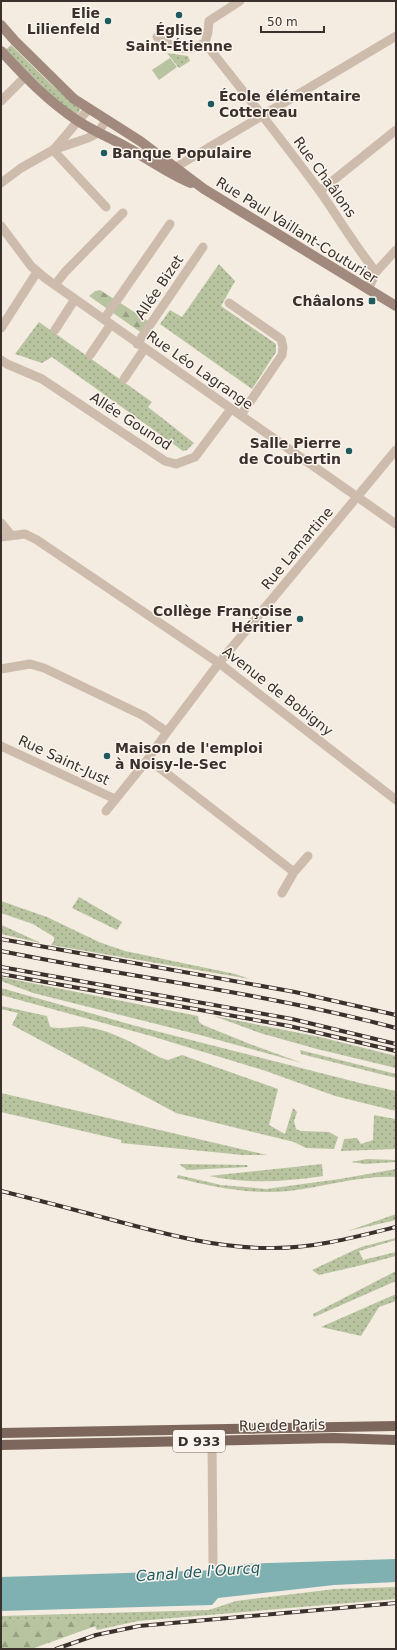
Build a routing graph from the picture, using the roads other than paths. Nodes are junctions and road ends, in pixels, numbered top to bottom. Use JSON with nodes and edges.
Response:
{"nodes":[{"id":1,"x":236,"y":2,"type":"edge"},
{"id":2,"x":1,"y":25,"type":"edge"},
{"id":3,"x":396,"y":36,"type":"edge"},
{"id":4,"x":157,"y":37,"type":"dead end"},
{"id":5,"x":205,"y":43,"type":"junction"},
{"id":6,"x":1,"y":51,"type":"edge"},
{"id":7,"x":25,"y":77,"type":"junction"},
{"id":8,"x":1,"y":101,"type":"edge"},
{"id":9,"x":89,"y":110,"type":"junction"},
{"id":10,"x":263,"y":116,"type":"junction"},
{"id":11,"x":77,"y":120,"type":"junction"},
{"id":12,"x":106,"y":120,"type":"junction"},
{"id":13,"x":396,"y":130,"type":"edge"},
{"id":14,"x":98,"y":133,"type":"junction"},
{"id":15,"x":140,"y":141,"type":"junction"},
{"id":16,"x":130,"y":149,"type":"junction"},
{"id":17,"x":53,"y":150,"type":"junction"},
{"id":18,"x":176,"y":167,"type":"junction"},
{"id":19,"x":1,"y":183,"type":"edge"},
{"id":20,"x":204,"y":189,"type":"junction"},
{"id":21,"x":320,"y":191,"type":"junction"},
{"id":22,"x":106,"y":207,"type":"dead end"},
{"id":23,"x":123,"y":213,"type":"dead end"},
{"id":24,"x":170,"y":224,"type":"dead end"},
{"id":25,"x":1,"y":226,"type":"edge"},
{"id":26,"x":204,"y":247,"type":"dead end"},
{"id":27,"x":396,"y":250,"type":"edge"},
{"id":28,"x":37,"y":272,"type":"junction"},
{"id":29,"x":376,"y":272,"type":"junction"},
{"id":30,"x":55,"y":286,"type":"junction"},
{"id":31,"x":368,"y":290,"type":"junction"},
{"id":32,"x":75,"y":300,"type":"junction"},
{"id":33,"x":229,"y":304,"type":"dead end"},
{"id":34,"x":396,"y":306,"type":"edge"},
{"id":35,"x":108,"y":322,"type":"junction"},
{"id":36,"x":1,"y":328,"type":"edge"},
{"id":37,"x":55,"y":330,"type":"dead end"},
{"id":38,"x":141,"y":346,"type":"junction"},
{"id":39,"x":90,"y":355,"type":"dead end"},
{"id":40,"x":1,"y":360,"type":"edge"},
{"id":41,"x":124,"y":378,"type":"dead end"},
{"id":42,"x":231,"y":409,"type":"junction"},
{"id":43,"x":241,"y":415,"type":"junction"},
{"id":44,"x":396,"y":450,"type":"edge"},
{"id":45,"x":358,"y":497,"type":"junction"},
{"id":46,"x":1,"y":523,"type":"edge"},
{"id":47,"x":396,"y":524,"type":"edge"},
{"id":48,"x":11,"y":535,"type":"junction"},
{"id":49,"x":1,"y":537,"type":"edge"},
{"id":50,"x":219,"y":663,"type":"junction"},
{"id":51,"x":1,"y":669,"type":"edge"},
{"id":52,"x":166,"y":732,"type":"junction"},
{"id":53,"x":1,"y":746,"type":"edge"},
{"id":54,"x":148,"y":759,"type":"junction"},
{"id":55,"x":115,"y":799,"type":"junction"},
{"id":56,"x":396,"y":800,"type":"edge"},
{"id":57,"x":106,"y":811,"type":"dead end"},
{"id":58,"x":308,"y":856,"type":"dead end"},
{"id":59,"x":294,"y":872,"type":"junction"},
{"id":60,"x":282,"y":893,"type":"dead end"},
{"id":61,"x":396,"y":1426,"type":"edge"},
{"id":62,"x":1,"y":1433,"type":"edge"},
{"id":63,"x":396,"y":1440,"type":"edge"},
{"id":64,"x":212,"y":1441,"type":"junction"},
{"id":65,"x":1,"y":1445,"type":"edge"},
{"id":66,"x":213,"y":1563,"type":"dead end"}],
"edges":[{"from":1,"to":5,"type":"street"},
{"from":2,"to":9,"type":"main road","name":"Rue Paul Vaillant-Couturier"},
{"from":3,"to":10,"type":"street"},
{"from":4,"to":5,"type":"street"},
{"from":5,"to":10,"type":"street","name":"Rue Chaâlons"},
{"from":6,"to":7,"type":"main road","name":"Rue Paul Vaillant-Couturier"},
{"from":7,"to":8,"type":"street"},
{"from":7,"to":11,"type":"main road","name":"Rue Paul Vaillant-Couturier"},
{"from":9,"to":11,"type":"street"},
{"from":9,"to":12,"type":"main road","name":"Rue Paul Vaillant-Couturier"},
{"from":10,"to":18,"type":"street"},
{"from":10,"to":21,"type":"street","name":"Rue Chaâlons"},
{"from":11,"to":14,"type":"main road","name":"Rue Paul Vaillant-Couturier"},
{"from":11,"to":17,"type":"street"},
{"from":12,"to":14,"type":"street"},
{"from":12,"to":15,"type":"main road","name":"Rue Paul Vaillant-Couturier"},
{"from":13,"to":21,"type":"street"},
{"from":14,"to":16,"type":"main road","name":"Rue Paul Vaillant-Couturier"},
{"from":14,"to":17,"type":"street"},
{"from":15,"to":16,"type":"street"},
{"from":15,"to":18,"type":"main road","name":"Rue Paul Vaillant-Couturier"},
{"from":16,"to":20,"type":"main road","name":"Rue Paul Vaillant-Couturier"},
{"from":17,"to":19,"type":"street"},
{"from":17,"to":22,"type":"street"},
{"from":18,"to":20,"type":"main road","name":"Rue Paul Vaillant-Couturier"},
{"from":20,"to":31,"type":"main road","name":"Rue Paul Vaillant-Couturier"},
{"from":21,"to":29,"type":"street","name":"Rue Chaâlons"},
{"from":23,"to":30,"type":"street"},
{"from":24,"to":35,"type":"street"},
{"from":25,"to":28,"type":"street","name":"Rue Léo Lagrange"},
{"from":26,"to":38,"type":"street","name":"Allée Bizet"},
{"from":27,"to":29,"type":"street"},
{"from":28,"to":30,"type":"street","name":"Rue Léo Lagrange"},
{"from":28,"to":36,"type":"street"},
{"from":29,"to":31,"type":"street"},
{"from":30,"to":32,"type":"street","name":"Rue Léo Lagrange"},
{"from":31,"to":34,"type":"main road","name":"Rue Paul Vaillant-Couturier"},
{"from":32,"to":35,"type":"street","name":"Rue Léo Lagrange"},
{"from":32,"to":37,"type":"street"},
{"from":33,"to":43,"type":"street"},
{"from":35,"to":38,"type":"street","name":"Rue Léo Lagrange"},
{"from":35,"to":39,"type":"street"},
{"from":38,"to":41,"type":"street","name":"Allée Bizet"},
{"from":38,"to":42,"type":"street","name":"Rue Léo Lagrange"},
{"from":40,"to":42,"type":"street","name":"Allée Gounod"},
{"from":42,"to":43,"type":"street","name":"Rue Léo Lagrange"},
{"from":43,"to":45,"type":"street","name":"Rue Léo Lagrange"},
{"from":44,"to":45,"type":"street","name":"Rue Lamartine"},
{"from":45,"to":47,"type":"street","name":"Rue Léo Lagrange"},
{"from":45,"to":50,"type":"street","name":"Rue Lamartine"},
{"from":46,"to":48,"type":"street"},
{"from":48,"to":49,"type":"street","name":"Avenue de Bobigny"},
{"from":48,"to":50,"type":"street","name":"Avenue de Bobigny"},
{"from":50,"to":52,"type":"street","name":"Rue Saint-Just"},
{"from":50,"to":56,"type":"street","name":"Avenue de Bobigny"},
{"from":51,"to":52,"type":"street"},
{"from":52,"to":54,"type":"street","name":"Rue Saint-Just"},
{"from":53,"to":55,"type":"street","name":"Rue Saint-Just"},
{"from":54,"to":55,"type":"street","name":"Rue Saint-Just"},
{"from":54,"to":59,"type":"street"},
{"from":55,"to":57,"type":"street","name":"Rue Saint-Just"},
{"from":58,"to":59,"type":"street"},
{"from":59,"to":60,"type":"street"},
{"from":61,"to":62,"type":"main road","name":"Rue de Paris","number":"D 933"},
{"from":63,"to":64,"type":"main road","name":"Rue de Paris","number":"D 933"},
{"from":64,"to":65,"type":"main road","name":"Rue de Paris","number":"D 933"},
{"from":64,"to":66,"type":"street"}]}
